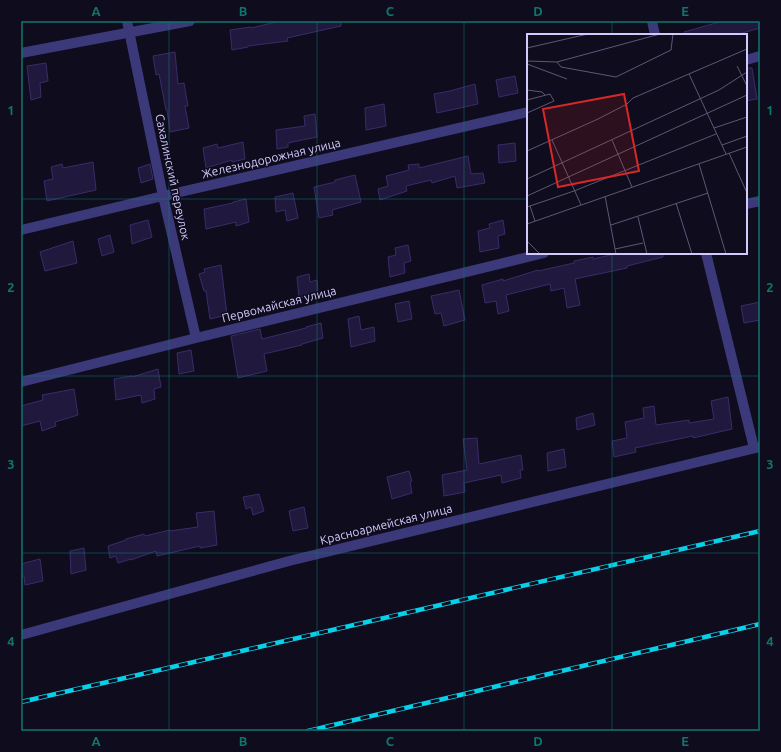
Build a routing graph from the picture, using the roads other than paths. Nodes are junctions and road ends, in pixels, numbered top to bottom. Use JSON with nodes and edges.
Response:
{"nodes":[{"id":1,"x":127,"y":21,"type":"edge"},
{"id":2,"x":190,"y":21,"type":"edge"},
{"id":3,"x":652,"y":21,"type":"edge"},
{"id":4,"x":129,"y":32,"type":"junction"},
{"id":5,"x":655,"y":34,"type":"edge"},
{"id":6,"x":21,"y":54,"type":"edge"},
{"id":7,"x":760,"y":56,"type":"edge"},
{"id":8,"x":747,"y":60,"type":"edge"},
{"id":9,"x":527,"y":112,"type":"edge"},
{"id":10,"x":163,"y":196,"type":"junction"},
{"id":11,"x":760,"y":201,"type":"edge"},
{"id":12,"x":747,"y":204,"type":"edge"},
{"id":13,"x":21,"y":230,"type":"edge"},
{"id":14,"x":540,"y":254,"type":"edge"},
{"id":15,"x":706,"y":254,"type":"edge"},
{"id":16,"x":196,"y":338,"type":"junction"},
{"id":17,"x":21,"y":382,"type":"edge"},
{"id":18,"x":757,"y":447,"type":"edge"},
{"id":19,"x":21,"y":635,"type":"edge"}],
"edges":[{"from":1,"to":4,"type":"street","name":"Сахалинский переулок"},
{"from":2,"to":4,"type":"street"},
{"from":3,"to":5,"type":"street"},
{"from":4,"to":6,"type":"street"},
{"from":4,"to":10,"type":"street","name":"Сахалинский переулок"},
{"from":7,"to":8,"type":"street"},
{"from":9,"to":10,"type":"street","name":"Железнодорожная улица"},
{"from":10,"to":13,"type":"street","name":"Железнодорожная улица"},
{"from":10,"to":16,"type":"street","name":"Сахалинский переулок"},
{"from":11,"to":12,"type":"street"},
{"from":14,"to":16,"type":"street","name":"Первомайская улица"},
{"from":15,"to":18,"type":"street"},
{"from":16,"to":17,"type":"street","name":"Первомайская улица"},
{"from":18,"to":19,"type":"street","name":"Красноармейская улица"}]}
